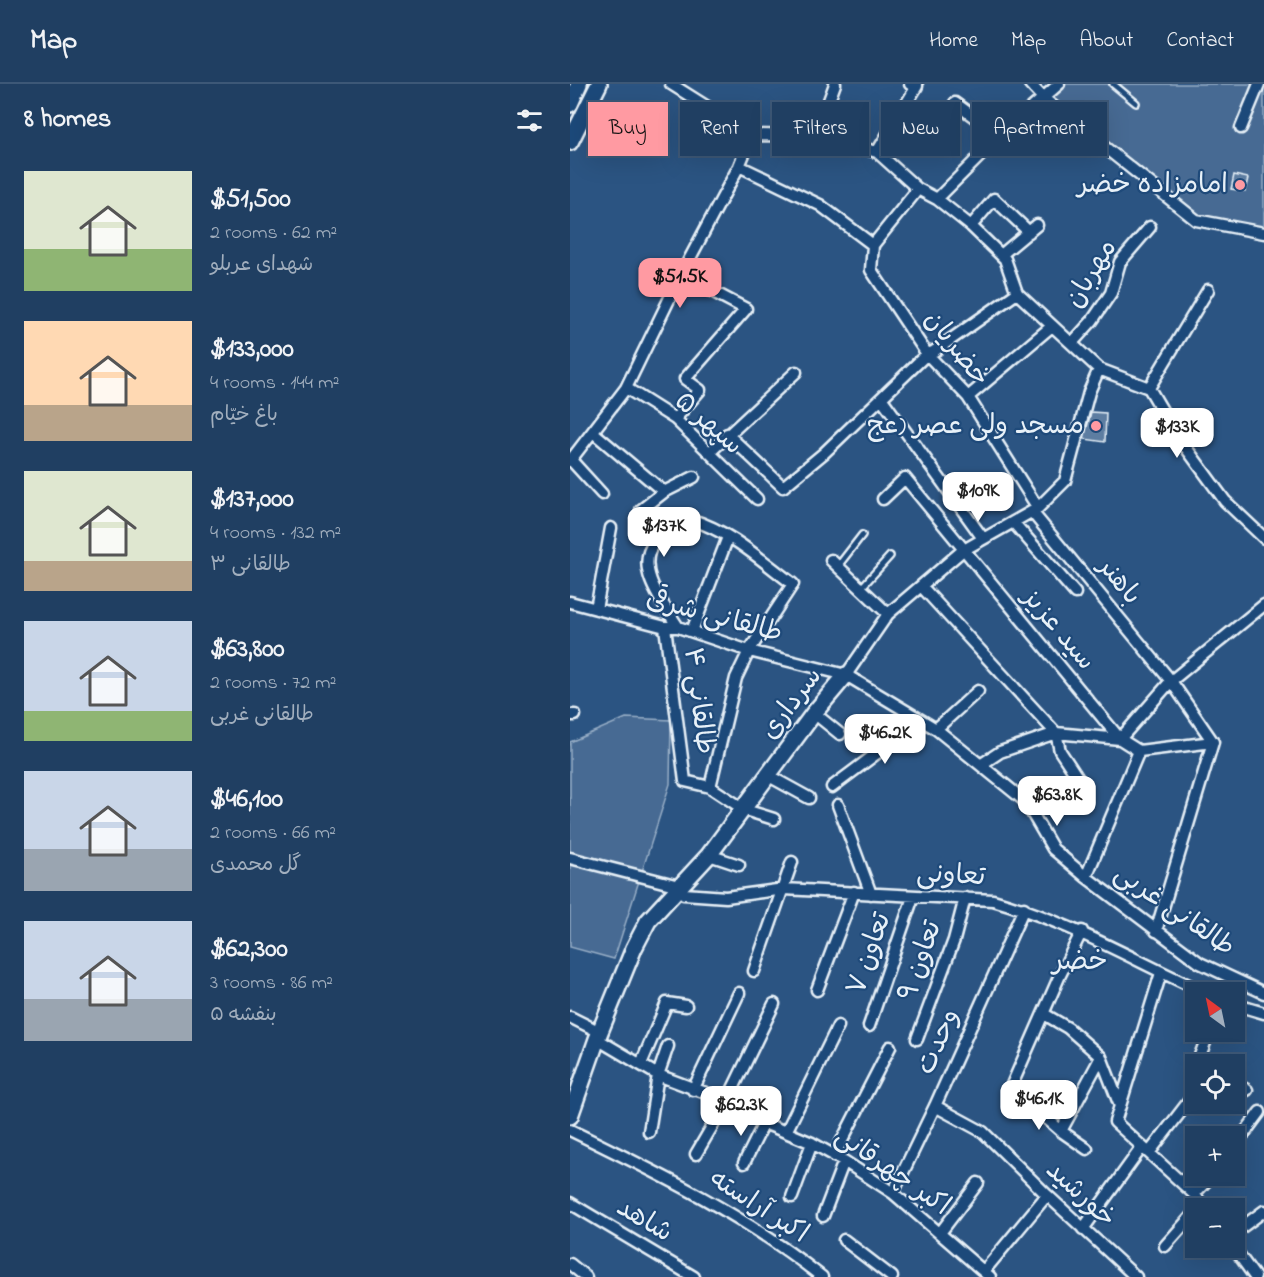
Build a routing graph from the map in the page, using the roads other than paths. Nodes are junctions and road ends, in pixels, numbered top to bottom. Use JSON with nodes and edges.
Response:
{"nodes":[{"id":1,"x":579,"y":84,"type":"edge"},
{"id":2,"x":600,"y":84,"type":"edge"},
{"id":3,"x":671,"y":84,"type":"edge"},
{"id":4,"x":835,"y":84,"type":"edge"},
{"id":5,"x":910,"y":84,"type":"edge"},
{"id":6,"x":1030,"y":84,"type":"edge"},
{"id":7,"x":1048,"y":84,"type":"edge"},
{"id":8,"x":1059,"y":84,"type":"edge"},
{"id":9,"x":1113,"y":84,"type":"edge"},
{"id":10,"x":1259,"y":84,"type":"edge"},
{"id":11,"x":1043,"y":98,"type":"junction"},
{"id":12,"x":700,"y":102,"type":"edge"},
{"id":13,"x":828,"y":102,"type":"edge"},
{"id":14,"x":1038,"y":102,"type":"edge"},
{"id":15,"x":1136,"y":103,"type":"dead end"},
{"id":16,"x":570,"y":104,"type":"edge"},
{"id":17,"x":1241,"y":128,"type":"dead end"},
{"id":18,"x":570,"y":142,"type":"edge"},
{"id":19,"x":869,"y":150,"type":"edge"},
{"id":20,"x":877,"y":152,"type":"junction"},
{"id":21,"x":743,"y":156,"type":"edge"},
{"id":22,"x":980,"y":156,"type":"edge"},
{"id":23,"x":739,"y":166,"type":"junction"},
{"id":24,"x":918,"y":189,"type":"junction"},
{"id":25,"x":937,"y":198,"type":"junction"},
{"id":26,"x":971,"y":226,"type":"junction"},
{"id":27,"x":1150,"y":227,"type":"dead end"},
{"id":28,"x":1264,"y":232,"type":"edge"},
{"id":29,"x":873,"y":245,"type":"junction"},
{"id":30,"x":1001,"y":255,"type":"junction"},
{"id":31,"x":681,"y":275,"type":"junction"},
{"id":32,"x":1208,"y":290,"type":"dead end"},
{"id":33,"x":1017,"y":293,"type":"junction"},
{"id":34,"x":1052,"y":326,"type":"junction"},
{"id":35,"x":1072,"y":343,"type":"junction"},
{"id":36,"x":927,"y":354,"type":"junction"},
{"id":37,"x":1099,"y":369,"type":"junction"},
{"id":38,"x":796,"y":372,"type":"dead end"},
{"id":39,"x":626,"y":388,"type":"junction"},
{"id":40,"x":1149,"y":388,"type":"junction"},
{"id":41,"x":968,"y":397,"type":"junction"},
{"id":42,"x":882,"y":399,"type":"junction"},
{"id":43,"x":675,"y":419,"type":"junction"},
{"id":44,"x":594,"y":433,"type":"junction"},
{"id":45,"x":727,"y":434,"type":"junction"},
{"id":46,"x":710,"y":452,"type":"junction"},
{"id":47,"x":570,"y":461,"type":"edge"},
{"id":48,"x":694,"y":477,"type":"dead end"},
{"id":49,"x":664,"y":492,"type":"junction"},
{"id":50,"x":602,"y":494,"type":"dead end"},
{"id":51,"x":757,"y":499,"type":"dead end"},
{"id":52,"x":884,"y":499,"type":"dead end"},
{"id":53,"x":641,"y":510,"type":"dead end"},
{"id":54,"x":1035,"y":510,"type":"junction"},
{"id":55,"x":1014,"y":522,"type":"junction"},
{"id":56,"x":611,"y":528,"type":"dead end"},
{"id":57,"x":862,"y":535,"type":"dead end"},
{"id":58,"x":728,"y":537,"type":"junction"},
{"id":59,"x":982,"y":537,"type":"junction"},
{"id":60,"x":1264,"y":538,"type":"edge"},
{"id":61,"x":962,"y":551,"type":"junction"},
{"id":62,"x":890,"y":556,"type":"dead end"},
{"id":63,"x":835,"y":563,"type":"joint"},
{"id":64,"x":862,"y":587,"type":"junction"},
{"id":65,"x":922,"y":587,"type":"junction"},
{"id":66,"x":1075,"y":593,"type":"dead end"},
{"id":67,"x":570,"y":602,"type":"edge"},
{"id":68,"x":1264,"y":605,"type":"edge"},
{"id":69,"x":596,"y":609,"type":"junction"},
{"id":70,"x":888,"y":614,"type":"junction"},
{"id":71,"x":665,"y":627,"type":"junction"},
{"id":72,"x":678,"y":627,"type":"junction"},
{"id":73,"x":692,"y":631,"type":"junction"},
{"id":74,"x":749,"y":651,"type":"junction"},
{"id":75,"x":846,"y":675,"type":"junction"},
{"id":76,"x":1172,"y":681,"type":"junction"},
{"id":77,"x":978,"y":690,"type":"dead end"},
{"id":78,"x":814,"y":713,"type":"junction"},
{"id":79,"x":920,"y":721,"type":"junction"},
{"id":80,"x":936,"y":729,"type":"junction"},
{"id":81,"x":1056,"y":733,"type":"junction"},
{"id":82,"x":840,"y":734,"type":"dead end"},
{"id":83,"x":1120,"y":739,"type":"junction"},
{"id":84,"x":1213,"y":742,"type":"junction"},
{"id":85,"x":1139,"y":751,"type":"junction"},
{"id":86,"x":982,"y":764,"type":"junction"},
{"id":87,"x":769,"y":776,"type":"junction"},
{"id":88,"x":1083,"y":786,"type":"dead end"},
{"id":89,"x":710,"y":787,"type":"junction"},
{"id":90,"x":832,"y":787,"type":"dead end"},
{"id":91,"x":809,"y":798,"type":"dead end"},
{"id":92,"x":838,"y":805,"type":"dead end"},
{"id":93,"x":745,"y":810,"type":"junction"},
{"id":94,"x":774,"y":819,"type":"dead end"},
{"id":95,"x":709,"y":855,"type":"junction"},
{"id":96,"x":570,"y":858,"type":"edge"},
{"id":97,"x":792,"y":862,"type":"dead end"},
{"id":98,"x":740,"y":865,"type":"dead end"},
{"id":99,"x":1086,"y":877,"type":"junction"},
{"id":100,"x":679,"y":886,"type":"junction"},
{"id":101,"x":784,"y":889,"type":"junction"},
{"id":102,"x":854,"y":892,"type":"junction"},
{"id":103,"x":871,"y":894,"type":"junction"},
{"id":104,"x":913,"y":897,"type":"junction"},
{"id":105,"x":965,"y":898,"type":"junction"},
{"id":106,"x":1024,"y":908,"type":"junction"},
{"id":107,"x":1156,"y":931,"type":"junction"},
{"id":108,"x":1082,"y":932,"type":"junction"},
{"id":109,"x":754,"y":971,"type":"dead end"},
{"id":110,"x":1161,"y":973,"type":"junction"},
{"id":111,"x":1185,"y":984,"type":"edge"},
{"id":112,"x":817,"y":990,"type":"dead end"},
{"id":113,"x":739,"y":993,"type":"dead end"},
{"id":114,"x":1264,"y":993,"type":"edge"},
{"id":115,"x":774,"y":1005,"type":"dead end"},
{"id":116,"x":686,"y":1006,"type":"dead end"},
{"id":117,"x":1245,"y":1007,"type":"edge"},
{"id":118,"x":1264,"y":1013,"type":"edge"},
{"id":119,"x":1044,"y":1014,"type":"junction"},
{"id":120,"x":570,"y":1017,"type":"edge"},
{"id":121,"x":838,"y":1026,"type":"dead end"},
{"id":122,"x":869,"y":1026,"type":"dead end"},
{"id":123,"x":598,"y":1036,"type":"junction"},
{"id":124,"x":917,"y":1039,"type":"dead end"},
{"id":125,"x":668,"y":1046,"type":"dead end"},
{"id":126,"x":890,"y":1047,"type":"dead end"},
{"id":127,"x":1101,"y":1057,"type":"junction"},
{"id":128,"x":641,"y":1064,"type":"junction"},
{"id":129,"x":658,"y":1075,"type":"junction"},
{"id":130,"x":693,"y":1090,"type":"junction"},
{"id":131,"x":727,"y":1101,"type":"junction"},
{"id":132,"x":1185,"y":1105,"type":"edge"},
{"id":133,"x":935,"y":1106,"type":"junction"},
{"id":134,"x":1120,"y":1106,"type":"junction"},
{"id":135,"x":1260,"y":1112,"type":"dead end"},
{"id":136,"x":570,"y":1116,"type":"edge"},
{"id":137,"x":764,"y":1123,"type":"junction"},
{"id":138,"x":570,"y":1130,"type":"edge"},
{"id":139,"x":1061,"y":1131,"type":"junction"},
{"id":140,"x":649,"y":1132,"type":"dead end"},
{"id":141,"x":786,"y":1132,"type":"junction"},
{"id":142,"x":1245,"y":1132,"type":"edge"},
{"id":143,"x":812,"y":1143,"type":"junction"},
{"id":144,"x":1087,"y":1149,"type":"dead end"},
{"id":145,"x":1146,"y":1150,"type":"junction"},
{"id":146,"x":696,"y":1154,"type":"dead end"},
{"id":147,"x":839,"y":1159,"type":"junction"},
{"id":148,"x":744,"y":1163,"type":"dead end"},
{"id":149,"x":978,"y":1183,"type":"dead end"},
{"id":150,"x":1202,"y":1186,"type":"edge"},
{"id":151,"x":893,"y":1193,"type":"junction"},
{"id":152,"x":1194,"y":1194,"type":"junction"},
{"id":153,"x":1047,"y":1195,"type":"junction"},
{"id":154,"x":792,"y":1197,"type":"dead end"},
{"id":155,"x":1196,"y":1198,"type":"edge"},
{"id":156,"x":570,"y":1203,"type":"edge"},
{"id":157,"x":1264,"y":1211,"type":"edge"},
{"id":158,"x":823,"y":1216,"type":"dead end"},
{"id":159,"x":1185,"y":1224,"type":"edge"},
{"id":160,"x":1245,"y":1225,"type":"edge"},
{"id":161,"x":1083,"y":1229,"type":"junction"},
{"id":162,"x":940,"y":1233,"type":"junction"},
{"id":163,"x":844,"y":1240,"type":"dead end"},
{"id":164,"x":1165,"y":1246,"type":"dead end"},
{"id":165,"x":1240,"y":1258,"type":"edge"},
{"id":166,"x":570,"y":1264,"type":"edge"},
{"id":167,"x":987,"y":1274,"type":"edge"},
{"id":168,"x":1250,"y":1275,"type":"edge"},
{"id":169,"x":586,"y":1277,"type":"edge"},
{"id":170,"x":694,"y":1277,"type":"edge"},
{"id":171,"x":822,"y":1277,"type":"edge"},
{"id":172,"x":892,"y":1277,"type":"edge"},
{"id":173,"x":1136,"y":1277,"type":"edge"}],
"edges":[{"from":1,"to":16,"type":"main road"},
{"from":2,"to":18,"type":"main road"},
{"from":3,"to":12,"type":"street"},
{"from":4,"to":13,"type":"street"},
{"from":5,"to":20,"type":"street"},
{"from":6,"to":11,"type":"street"},
{"from":7,"to":11,"type":"street"},
{"from":8,"to":11,"type":"street"},
{"from":9,"to":15,"type":"lane"},
{"from":10,"to":17,"type":"street"},
{"from":11,"to":14,"type":"street"},
{"from":11,"to":28,"type":"street"},
{"from":19,"to":20,"type":"street"},
{"from":20,"to":24,"type":"street"},
{"from":21,"to":23,"type":"street"},
{"from":22,"to":25,"type":"street"},
{"from":23,"to":29,"type":"street"},
{"from":23,"to":31,"type":"street"},
{"from":24,"to":25,"type":"street"},
{"from":24,"to":29,"type":"street"},
{"from":25,"to":26,"type":"street"},
{"from":26,"to":30,"type":"street"},
{"from":26,"to":30,"type":"street"},
{"from":27,"to":35,"type":"street","name":"مهربان"},
{"from":29,"to":36,"type":"street","name":"خضریان"},
{"from":30,"to":33,"type":"street"},
{"from":31,"to":39,"type":"street"},
{"from":31,"to":43,"type":"street"},
{"from":32,"to":40,"type":"street"},
{"from":33,"to":34,"type":"street"},
{"from":33,"to":36,"type":"street"},
{"from":34,"to":35,"type":"street"},
{"from":34,"to":41,"type":"street"},
{"from":35,"to":37,"type":"street"},
{"from":36,"to":41,"type":"street","name":"خضریان"},
{"from":36,"to":42,"type":"street"},
{"from":37,"to":40,"type":"street"},
{"from":37,"to":54,"type":"street","name":"سرداری"},
{"from":38,"to":45,"type":"street"},
{"from":39,"to":43,"type":"street","name":"سپهر ۵"},
{"from":39,"to":44,"type":"street"},
{"from":40,"to":60,"type":"street"},
{"from":41,"to":54,"type":"street","name":"خضریان"},
{"from":42,"to":45,"type":"street"},
{"from":42,"to":59,"type":"street"},
{"from":43,"to":46,"type":"street","name":"سپهر ۵"},
{"from":44,"to":47,"type":"street"},
{"from":44,"to":49,"type":"street"},
{"from":45,"to":46,"type":"street"},
{"from":46,"to":51,"type":"street","name":"سپهر ۵"},
{"from":47,"to":50,"type":"street"},
{"from":48,"to":49,"type":"street"},
{"from":49,"to":53,"type":"street"},
{"from":52,"to":61,"type":"street","name":"سید عزیز"},
{"from":54,"to":55,"type":"street","name":"سرداری"},
{"from":54,"to":76,"type":"street","name":"باهنر"},
{"from":55,"to":59,"type":"street","name":"سرداری"},
{"from":55,"to":66,"type":"street"},
{"from":56,"to":69,"type":"street"},
{"from":57,"to":63,"type":"lane"},
{"from":58,"to":72,"type":"street"},
{"from":58,"to":73,"type":"street"},
{"from":58,"to":74,"type":"street"},
{"from":59,"to":61,"type":"street","name":"سرداری"},
{"from":61,"to":65,"type":"street","name":"سرداری"},
{"from":61,"to":83,"type":"street","name":"سید عزیز"},
{"from":62,"to":64,"type":"lane"},
{"from":63,"to":64,"type":"street"},
{"from":64,"to":70,"type":"street"},
{"from":65,"to":70,"type":"street","name":"سرداری"},
{"from":65,"to":81,"type":"street"},
{"from":67,"to":69,"type":"street","name":"طالقانی شرقی"},
{"from":68,"to":76,"type":"street"},
{"from":69,"to":71,"type":"street","name":"طالقانی شرقی"},
{"from":70,"to":75,"type":"street","name":"سرداری"},
{"from":71,"to":72,"type":"street","name":"طالقانی شرقی"},
{"from":71,"to":89,"type":"street","name":"طالقانی ۴"},
{"from":72,"to":73,"type":"street","name":"طالقانی شرقی"},
{"from":73,"to":74,"type":"street","name":"طالقانی شرقی"},
{"from":74,"to":75,"type":"street","name":"طالقانی شرقی"},
{"from":74,"to":89,"type":"street"},
{"from":75,"to":78,"type":"main road","name":"سرداری"},
{"from":75,"to":79,"type":"street","name":"طالقانی غربی"},
{"from":76,"to":83,"type":"street"},
{"from":76,"to":84,"type":"street","name":"باهنر"},
{"from":77,"to":80,"type":"street"},
{"from":78,"to":82,"type":"street"},
{"from":78,"to":87,"type":"main road","name":"سرداری"},
{"from":79,"to":80,"type":"street","name":"طالقانی غربی"},
{"from":79,"to":90,"type":"street"},
{"from":80,"to":86,"type":"street","name":"طالقانی غربی"},
{"from":81,"to":83,"type":"street"},
{"from":81,"to":86,"type":"street"},
{"from":81,"to":88,"type":"street"},
{"from":83,"to":85,"type":"street"},
{"from":84,"to":85,"type":"street"},
{"from":84,"to":107,"type":"street"},
{"from":85,"to":99,"type":"street"},
{"from":86,"to":99,"type":"street","name":"طالقانی غربی"},
{"from":87,"to":91,"type":"street"},
{"from":87,"to":93,"type":"main road","name":"سرداری"},
{"from":89,"to":93,"type":"street"},
{"from":92,"to":103,"type":"street"},
{"from":93,"to":94,"type":"street"},
{"from":93,"to":95,"type":"main road","name":"سرداری"},
{"from":95,"to":98,"type":"street"},
{"from":95,"to":100,"type":"main road","name":"سرداری"},
{"from":96,"to":100,"type":"street"},
{"from":97,"to":101,"type":"street"},
{"from":99,"to":107,"type":"street","name":"طالقانی غربی"},
{"from":100,"to":101,"type":"street","name":"تعاونی"},
{"from":100,"to":123,"type":"main road","name":"سرداری"},
{"from":101,"to":102,"type":"street","name":"تعاونی"},
{"from":101,"to":109,"type":"street"},
{"from":102,"to":103,"type":"street","name":"تعاونی"},
{"from":102,"to":112,"type":"street"},
{"from":103,"to":104,"type":"street","name":"تعاونی"},
{"from":104,"to":105,"type":"street","name":"تعاونی"},
{"from":104,"to":122,"type":"street","name":"تعاون ۷"},
{"from":105,"to":106,"type":"street","name":"تعاونی"},
{"from":105,"to":124,"type":"street","name":"تعاون ۹"},
{"from":106,"to":108,"type":"street","name":"تعاونی"},
{"from":106,"to":133,"type":"street","name":"وحدت"},
{"from":107,"to":114,"type":"street","name":"طالقانی غربی"},
{"from":108,"to":110,"type":"street","name":"تعاونی"},
{"from":108,"to":119,"type":"street"},
{"from":110,"to":111,"type":"street","name":"تعاونی"},
{"from":110,"to":134,"type":"street"},
{"from":113,"to":130,"type":"street"},
{"from":115,"to":131,"type":"street"},
{"from":116,"to":128,"type":"street"},
{"from":117,"to":118,"type":"street"},
{"from":119,"to":127,"type":"street"},
{"from":119,"to":139,"type":"street"},
{"from":120,"to":123,"type":"street","name":"اکبر چهرقانی"},
{"from":121,"to":141,"type":"street"},
{"from":123,"to":128,"type":"street","name":"اکبر چهرقانی"},
{"from":123,"to":136,"type":"main road","name":"سرداری"},
{"from":125,"to":129,"type":"street"},
{"from":126,"to":147,"type":"street"},
{"from":127,"to":134,"type":"street"},
{"from":127,"to":139,"type":"street"},
{"from":128,"to":129,"type":"street","name":"اکبر چهرقانی"},
{"from":129,"to":130,"type":"street","name":"اکبر چهرقانی"},
{"from":129,"to":140,"type":"street"},
{"from":130,"to":131,"type":"street","name":"اکبر چهرقانی"},
{"from":131,"to":137,"type":"street","name":"اکبر چهرقانی"},
{"from":131,"to":146,"type":"street"},
{"from":132,"to":145,"type":"street"},
{"from":133,"to":151,"type":"street","name":"وحدت"},
{"from":133,"to":153,"type":"street","name":"خورشید"},
{"from":134,"to":145,"type":"street"},
{"from":135,"to":142,"type":"street"},
{"from":137,"to":141,"type":"street","name":"اکبر چهرقانی"},
{"from":137,"to":148,"type":"street"},
{"from":138,"to":171,"type":"street","name":"اکبر آراسته"},
{"from":139,"to":144,"type":"street"},
{"from":141,"to":143,"type":"street","name":"اکبر چهرقانی"},
{"from":143,"to":147,"type":"street","name":"اکبر چهرقانی"},
{"from":143,"to":154,"type":"street"},
{"from":145,"to":152,"type":"street"},
{"from":145,"to":161,"type":"street"},
{"from":147,"to":151,"type":"street","name":"اکبر چهرقانی"},
{"from":147,"to":158,"type":"street"},
{"from":149,"to":162,"type":"street"},
{"from":150,"to":152,"type":"street"},
{"from":151,"to":162,"type":"street","name":"اکبر چهرقانی"},
{"from":152,"to":155,"type":"street"},
{"from":153,"to":161,"type":"street","name":"خورشید"},
{"from":153,"to":167,"type":"street"},
{"from":156,"to":170,"type":"street","name":"شاهد"},
{"from":157,"to":160,"type":"street"},
{"from":159,"to":164,"type":"street"},
{"from":161,"to":173,"type":"street","name":"خورشید"},
{"from":162,"to":167,"type":"street","name":"اکبر چهرقانی"},
{"from":163,"to":172,"type":"street"},
{"from":165,"to":168,"type":"street"},
{"from":166,"to":169,"type":"street"}]}
